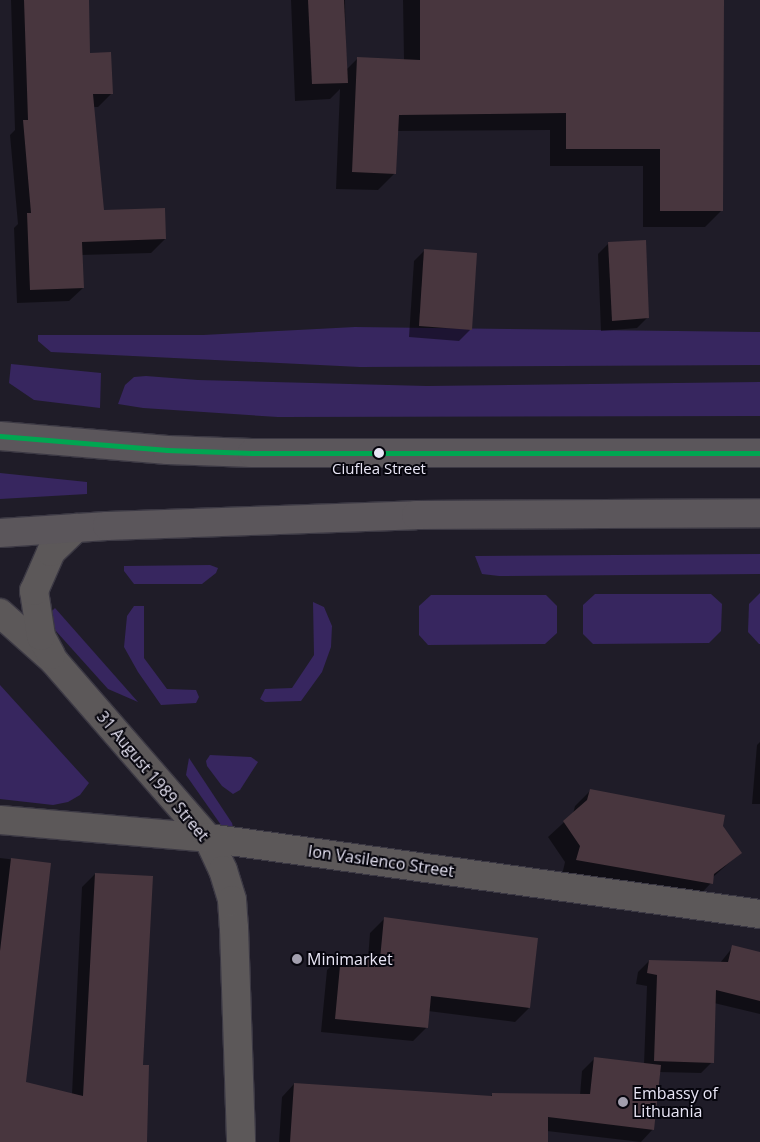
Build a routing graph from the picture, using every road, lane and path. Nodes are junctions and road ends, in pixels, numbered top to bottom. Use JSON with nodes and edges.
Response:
{"nodes":[{"id":1,"x":0,"y":436,"type":"edge"},
{"id":2,"x":760,"y":453,"type":"edge"},
{"id":3,"x":760,"y":513,"type":"edge"},
{"id":4,"x":76,"y":528,"type":"junction"},
{"id":5,"x":0,"y":533,"type":"edge"},
{"id":6,"x":0,"y":613,"type":"edge"},
{"id":7,"x":54,"y":661,"type":"junction"},
{"id":8,"x":1,"y":826,"type":"edge"},
{"id":9,"x":208,"y":838,"type":"junction"},
{"id":10,"x":760,"y":914,"type":"edge"},
{"id":11,"x":242,"y":1142,"type":"edge"}],
"edges":[{"from":1,"to":2,"type":"highway"},
{"from":3,"to":4,"type":"highway"},
{"from":4,"to":5,"type":"highway"},
{"from":4,"to":7,"type":"street","name":"31 August 1989 Street"},
{"from":6,"to":7,"type":"street","name":"31 August 1989 Street"},
{"from":7,"to":9,"type":"street","name":"31 August 1989 Street"},
{"from":8,"to":9,"type":"street","name":"Ion Vasilenco Street"},
{"from":9,"to":10,"type":"street","name":"Ion Vasilenco Street"},
{"from":9,"to":11,"type":"street","name":"31 August 1989 Street"}]}
